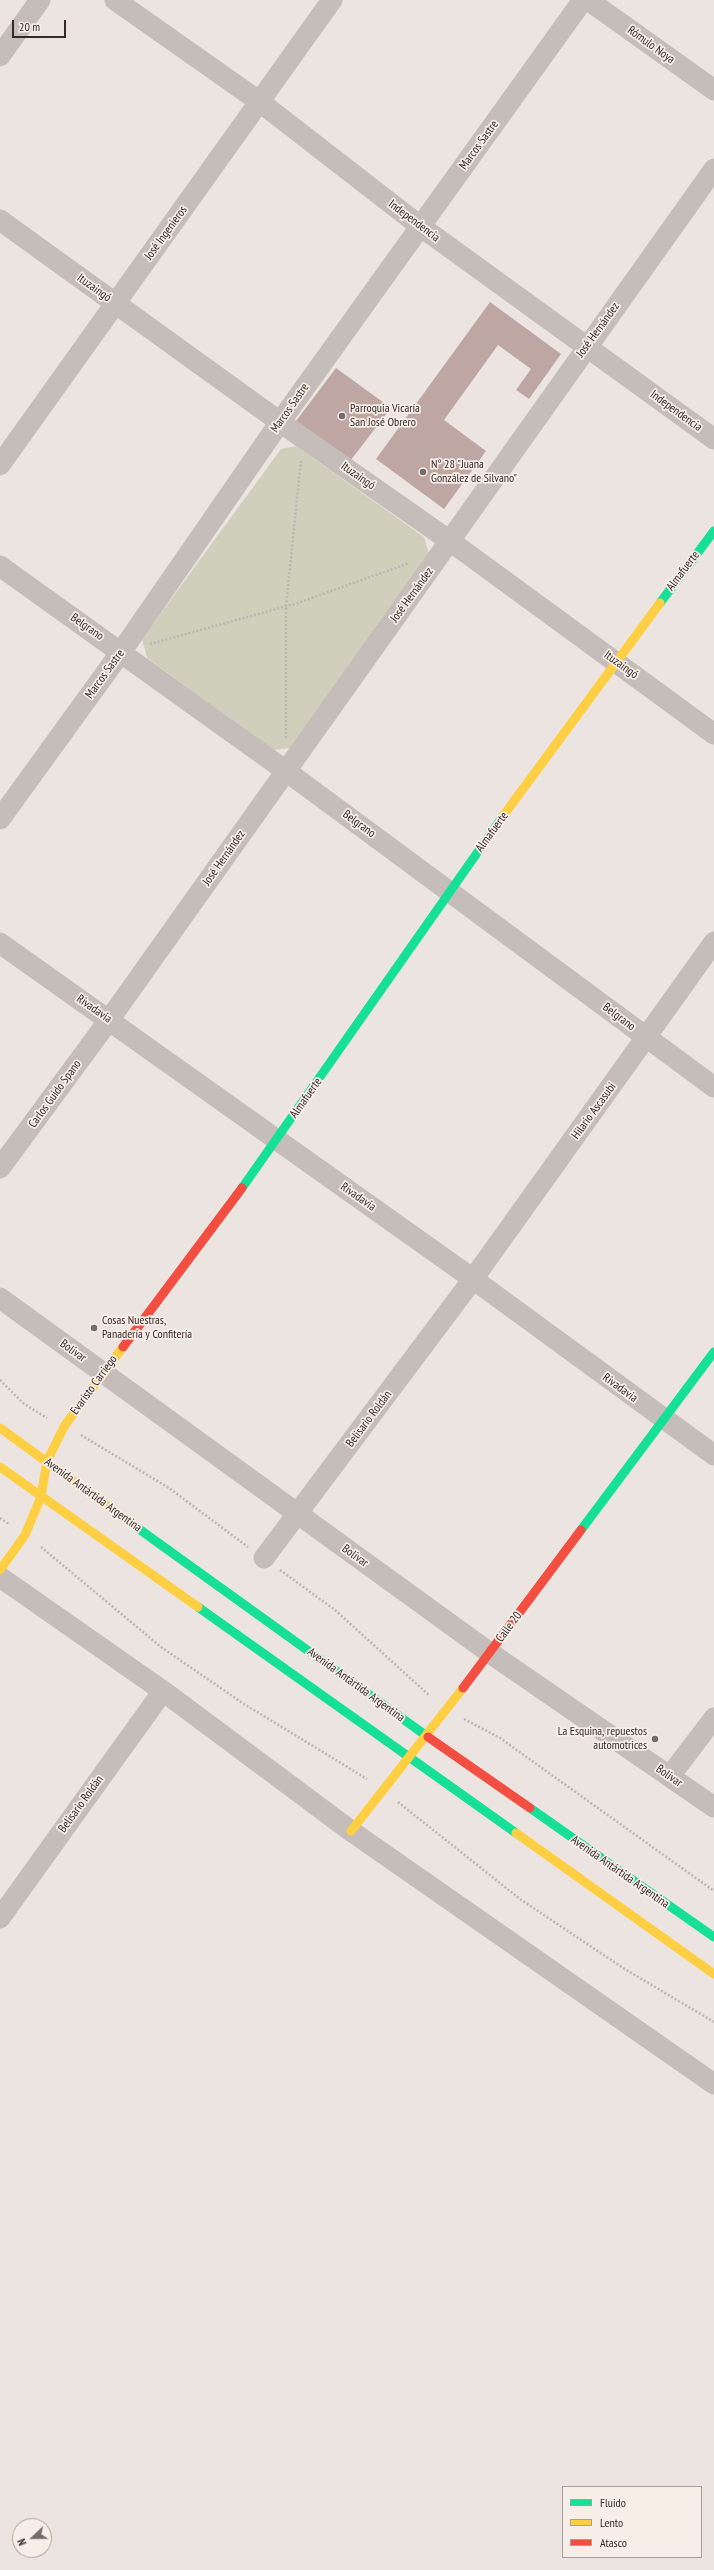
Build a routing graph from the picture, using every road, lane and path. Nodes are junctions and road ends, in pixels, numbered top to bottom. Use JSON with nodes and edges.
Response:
{"nodes":[{"id":1,"x":40,"y":0,"type":"edge"},
{"id":2,"x":115,"y":0,"type":"edge"},
{"id":3,"x":332,"y":0,"type":"edge"},
{"id":4,"x":583,"y":0,"type":"edge"},
{"id":5,"x":588,"y":0,"type":"edge"},
{"id":6,"x":0,"y":56,"type":"edge"},
{"id":7,"x":714,"y":90,"type":"edge"},
{"id":8,"x":260,"y":102,"type":"junction"},
{"id":9,"x":714,"y":169,"type":"edge"},
{"id":10,"x":0,"y":220,"type":"edge"},
{"id":11,"x":420,"y":226,"type":"junction"},
{"id":12,"x":115,"y":303,"type":"junction"},
{"id":13,"x":587,"y":346,"type":"junction"},
{"id":14,"x":280,"y":422,"type":"junction"},
{"id":15,"x":303,"y":437,"type":"junction"},
{"id":16,"x":714,"y":440,"type":"edge"},
{"id":17,"x":0,"y":465,"type":"edge"},
{"id":18,"x":714,"y":531,"type":"edge"},
{"id":19,"x":450,"y":541,"type":"junction"},
{"id":20,"x":414,"y":561,"type":"dead end"},
{"id":21,"x":0,"y":566,"type":"edge"},
{"id":22,"x":286,"y":606,"type":"junction"},
{"id":23,"x":122,"y":652,"type":"junction"},
{"id":24,"x":616,"y":660,"type":"junction"},
{"id":25,"x":714,"y":734,"type":"edge"},
{"id":26,"x":286,"y":739,"type":"dead end"},
{"id":27,"x":286,"y":771,"type":"junction"},
{"id":28,"x":0,"y":819,"type":"edge"},
{"id":29,"x":449,"y":891,"type":"junction"},
{"id":30,"x":714,"y":942,"type":"edge"},
{"id":31,"x":0,"y":943,"type":"edge"},
{"id":32,"x":110,"y":1020,"type":"junction"},
{"id":33,"x":646,"y":1037,"type":"junction"},
{"id":34,"x":714,"y":1087,"type":"edge"},
{"id":35,"x":278,"y":1140,"type":"junction"},
{"id":36,"x":0,"y":1168,"type":"edge"},
{"id":37,"x":473,"y":1279,"type":"junction"},
{"id":38,"x":0,"y":1298,"type":"edge"},
{"id":39,"x":714,"y":1352,"type":"edge"},
{"id":40,"x":103,"y":1372,"type":"junction"},
{"id":41,"x":0,"y":1380,"type":"edge"},
{"id":42,"x":664,"y":1420,"type":"junction"},
{"id":43,"x":65,"y":1425,"type":"junction"},
{"id":44,"x":0,"y":1428,"type":"edge"},
{"id":45,"x":714,"y":1455,"type":"edge"},
{"id":46,"x":47,"y":1461,"type":"junction"},
{"id":47,"x":0,"y":1467,"type":"edge"},
{"id":48,"x":41,"y":1497,"type":"junction"},
{"id":49,"x":298,"y":1514,"type":"junction"},
{"id":50,"x":0,"y":1518,"type":"edge"},
{"id":51,"x":25,"y":1536,"type":"junction"},
{"id":52,"x":264,"y":1558,"type":"junction"},
{"id":53,"x":0,"y":1570,"type":"edge"},
{"id":54,"x":0,"y":1577,"type":"edge"},
{"id":55,"x":490,"y":1653,"type":"junction"},
{"id":56,"x":163,"y":1690,"type":"junction"},
{"id":57,"x":445,"y":1710,"type":"junction"},
{"id":58,"x":714,"y":1718,"type":"edge"},
{"id":59,"x":425,"y":1735,"type":"junction"},
{"id":60,"x":409,"y":1756,"type":"junction"},
{"id":61,"x":670,"y":1776,"type":"junction"},
{"id":62,"x":383,"y":1789,"type":"junction"},
{"id":63,"x":714,"y":1807,"type":"edge"},
{"id":64,"x":351,"y":1832,"type":"junction"},
{"id":65,"x":714,"y":1891,"type":"edge"},
{"id":66,"x":0,"y":1918,"type":"edge"},
{"id":67,"x":714,"y":1937,"type":"edge"},
{"id":68,"x":714,"y":1974,"type":"edge"},
{"id":69,"x":714,"y":2022,"type":"edge"},
{"id":70,"x":714,"y":2084,"type":"edge"}],
"edges":[{"from":1,"to":6,"type":"street"},
{"from":2,"to":8,"type":"street","name":"Independencia"},
{"from":3,"to":8,"type":"street","name":"José Ingenieros"},
{"from":4,"to":11,"type":"street","name":"Marcos Sastre"},
{"from":5,"to":7,"type":"street","name":"Rómulo Noya"},
{"from":8,"to":11,"type":"street","name":"Independencia"},
{"from":8,"to":12,"type":"street","name":"José Ingenieros"},
{"from":9,"to":13,"type":"street","name":"José Hernández"},
{"from":10,"to":12,"type":"street","name":"Ituzaingó"},
{"from":11,"to":13,"type":"street","name":"Independencia"},
{"from":11,"to":14,"type":"street","name":"Marcos Sastre"},
{"from":12,"to":14,"type":"street","name":"Ituzaingó"},
{"from":12,"to":17,"type":"street","name":"José Ingenieros"},
{"from":13,"to":16,"type":"street","name":"Independencia"},
{"from":13,"to":19,"type":"street","name":"José Hernández"},
{"from":14,"to":15,"type":"street","name":"Ituzaingó"},
{"from":14,"to":23,"type":"street","name":"Marcos Sastre"},
{"from":15,"to":19,"type":"street","name":"Ituzaingó"},
{"from":15,"to":22,"type":"path"},
{"from":18,"to":24,"type":"street","name":"Almafuerte"},
{"from":19,"to":24,"type":"street","name":"Ituzaingó"},
{"from":19,"to":27,"type":"street","name":"José Hernández"},
{"from":20,"to":22,"type":"path"},
{"from":21,"to":23,"type":"street","name":"Belgrano"},
{"from":22,"to":23,"type":"path"},
{"from":22,"to":26,"type":"path"},
{"from":23,"to":27,"type":"street","name":"Belgrano"},
{"from":23,"to":28,"type":"street","name":"Marcos Sastre"},
{"from":24,"to":25,"type":"street","name":"Ituzaingó"},
{"from":24,"to":29,"type":"street","name":"Almafuerte"},
{"from":27,"to":29,"type":"street","name":"Belgrano"},
{"from":27,"to":32,"type":"street","name":"José Hernández"},
{"from":29,"to":33,"type":"street","name":"Belgrano"},
{"from":29,"to":35,"type":"street","name":"Almafuerte"},
{"from":30,"to":33,"type":"street","name":"Hilario Ascasubi"},
{"from":31,"to":32,"type":"street","name":"Rivadavia"},
{"from":32,"to":35,"type":"street","name":"Rivadavia"},
{"from":32,"to":36,"type":"street","name":"Carlos Guido Spano"},
{"from":33,"to":34,"type":"street","name":"Belgrano"},
{"from":33,"to":37,"type":"street","name":"Hilario Ascasubi"},
{"from":35,"to":37,"type":"street","name":"Rivadavia"},
{"from":35,"to":40,"type":"street","name":"Evaristo Carriego"},
{"from":37,"to":42,"type":"street","name":"Rivadavia"},
{"from":37,"to":49,"type":"street","name":"Belisario Roldán"},
{"from":38,"to":40,"type":"street","name":"Bolivar"},
{"from":39,"to":42,"type":"street","name":"Calle 20"},
{"from":40,"to":43,"type":"street","name":"Evaristo Carriego"},
{"from":40,"to":49,"type":"street","name":"Bolivar"},
{"from":41,"to":43,"type":"path"},
{"from":42,"to":45,"type":"street","name":"Rivadavia"},
{"from":42,"to":55,"type":"street","name":"Calle 20"},
{"from":43,"to":46,"type":"street","name":"Evaristo Carriego"},
{"from":43,"to":52,"type":"path"},
{"from":44,"to":46,"type":"street","name":"Avenida Antártida Argentina"},
{"from":46,"to":48,"type":"street","name":"Evaristo Carriego"},
{"from":46,"to":59,"type":"street","name":"Avenida Antártida Argentina"},
{"from":47,"to":48,"type":"street"},
{"from":48,"to":51,"type":"street","name":"Evaristo Carriego"},
{"from":48,"to":60,"type":"street"},
{"from":49,"to":52,"type":"street","name":"Belisario Roldán"},
{"from":49,"to":55,"type":"street","name":"Bolivar"},
{"from":50,"to":51,"type":"path"},
{"from":51,"to":53,"type":"street","name":"Evaristo Carriego"},
{"from":51,"to":62,"type":"path"},
{"from":52,"to":57,"type":"path"},
{"from":54,"to":56,"type":"street"},
{"from":55,"to":57,"type":"street","name":"Calle 20"},
{"from":55,"to":61,"type":"street","name":"Bolivar"},
{"from":56,"to":64,"type":"street"},
{"from":56,"to":66,"type":"street","name":"Belisario Roldán"},
{"from":57,"to":59,"type":"street","name":"Calle 20"},
{"from":57,"to":65,"type":"path"},
{"from":58,"to":61,"type":"street"},
{"from":59,"to":60,"type":"street","name":"Calle 20"},
{"from":59,"to":67,"type":"street","name":"Avenida Antártida Argentina"},
{"from":60,"to":62,"type":"street","name":"Calle 20"},
{"from":60,"to":68,"type":"street"},
{"from":61,"to":63,"type":"street","name":"Bolivar"},
{"from":62,"to":64,"type":"street","name":"Calle 20"},
{"from":62,"to":69,"type":"path"},
{"from":64,"to":70,"type":"street"}]}
